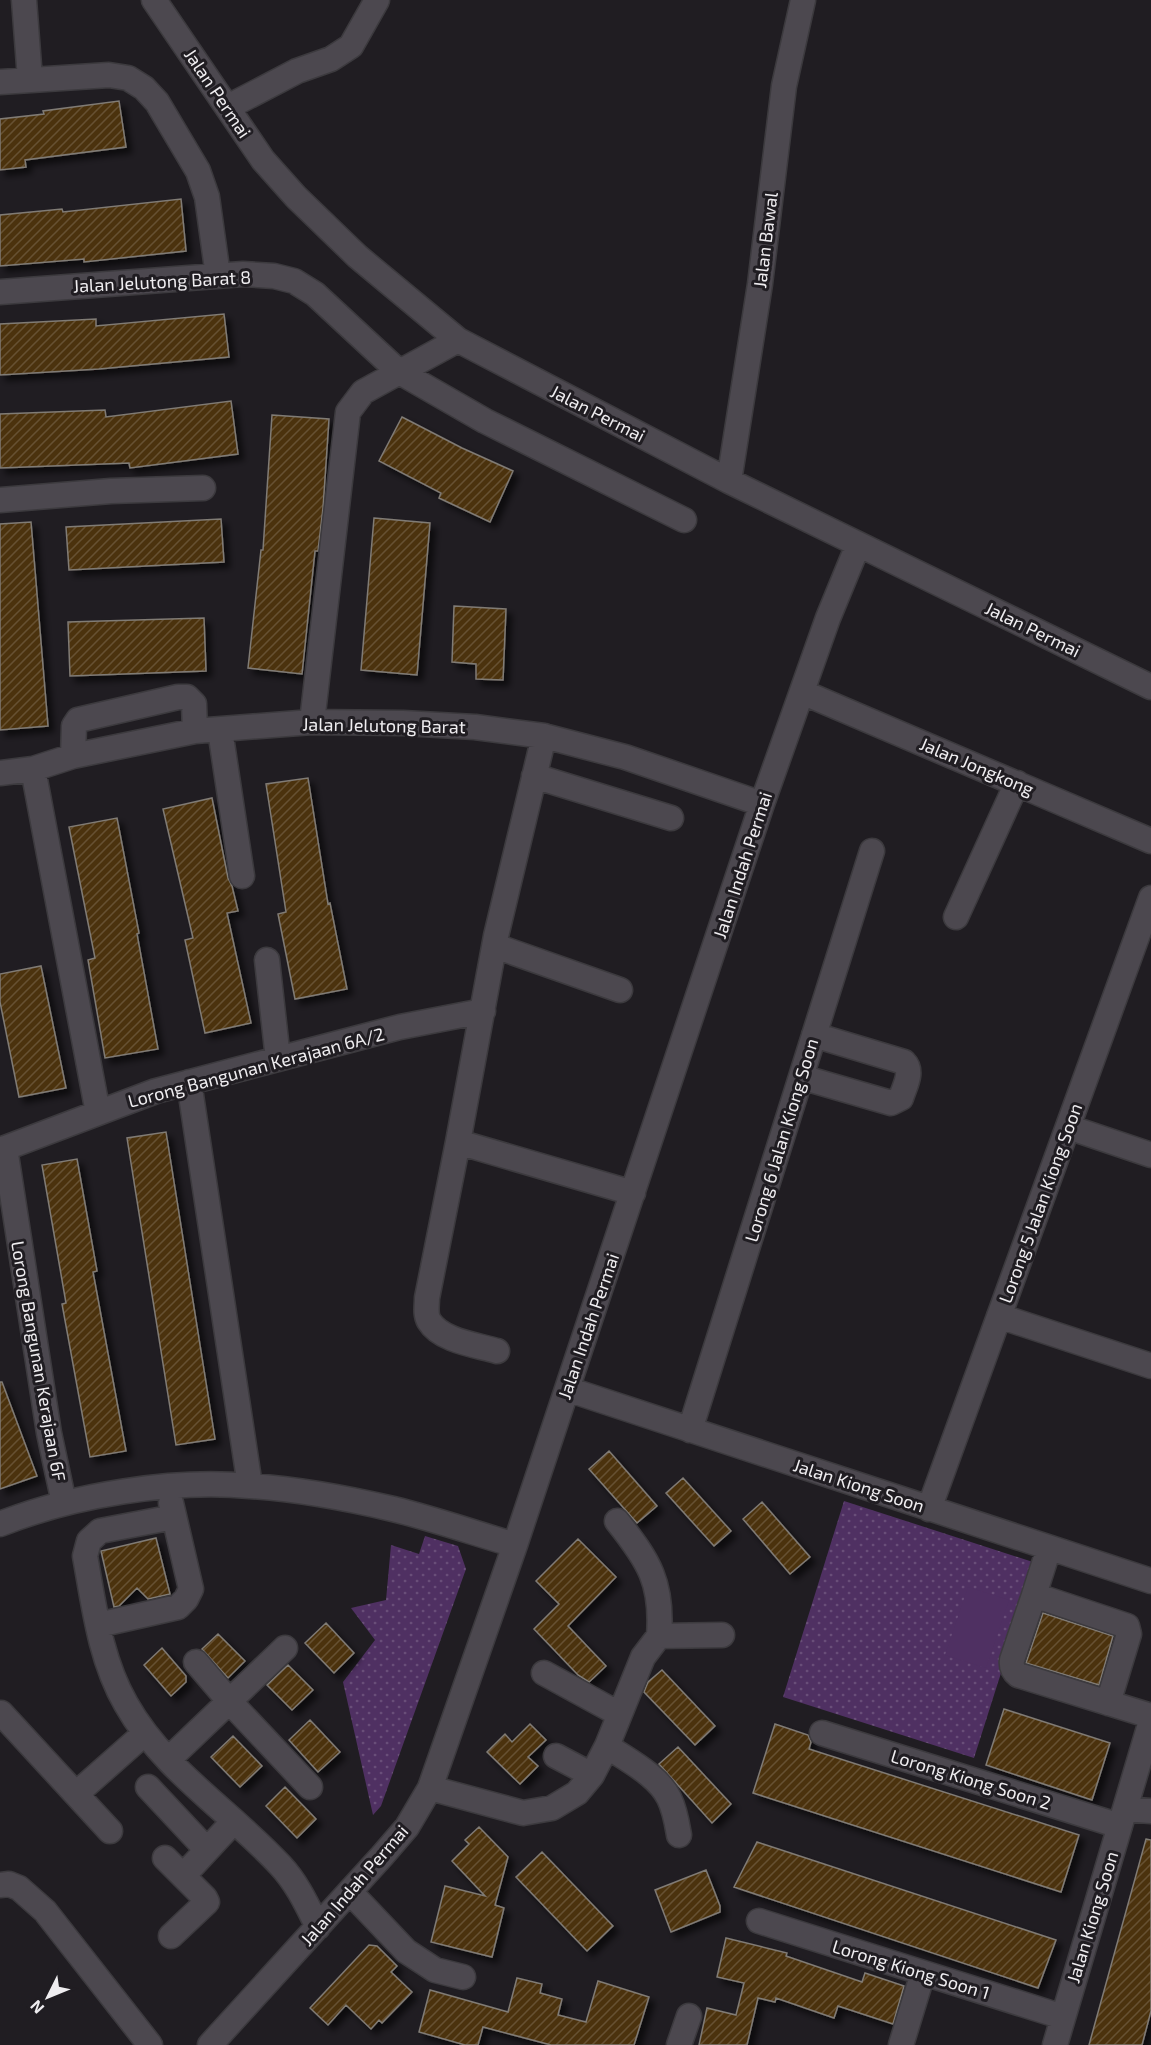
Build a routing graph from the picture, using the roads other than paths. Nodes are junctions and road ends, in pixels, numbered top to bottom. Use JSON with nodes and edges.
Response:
{"nodes":[{"id":1,"x":24,"y":0,"type":"edge"},
{"id":2,"x":154,"y":0,"type":"edge"},
{"id":3,"x":377,"y":0,"type":"edge"},
{"id":4,"x":803,"y":0,"type":"edge"},
{"id":5,"x":30,"y":79,"type":"junction"},
{"id":6,"x":0,"y":82,"type":"edge"},
{"id":7,"x":228,"y":107,"type":"junction"},
{"id":8,"x":218,"y":276,"type":"junction"},
{"id":9,"x":0,"y":292,"type":"edge"},
{"id":10,"x":458,"y":340,"type":"junction"},
{"id":11,"x":398,"y":371,"type":"junction"},
{"id":12,"x":729,"y":481,"type":"junction"},
{"id":13,"x":203,"y":488,"type":"dead end"},
{"id":14,"x":0,"y":500,"type":"edge"},
{"id":15,"x":684,"y":520,"type":"dead end"},
{"id":16,"x":858,"y":545,"type":"junction"},
{"id":17,"x":1151,"y":687,"type":"edge"},
{"id":18,"x":802,"y":692,"type":"junction"},
{"id":19,"x":312,"y":722,"type":"junction"},
{"id":20,"x":220,"y":729,"type":"junction"},
{"id":21,"x":195,"y":731,"type":"junction"},
{"id":22,"x":544,"y":736,"type":"junction"},
{"id":23,"x":73,"y":756,"type":"junction"},
{"id":24,"x":33,"y":769,"type":"junction"},
{"id":25,"x":0,"y":773,"type":"edge"},
{"id":26,"x":534,"y":776,"type":"junction"},
{"id":27,"x":1017,"y":783,"type":"junction"},
{"id":28,"x":762,"y":804,"type":"junction"},
{"id":29,"x":671,"y":818,"type":"dead end"},
{"id":30,"x":1151,"y":841,"type":"edge"},
{"id":31,"x":872,"y":851,"type":"dead end"},
{"id":32,"x":242,"y":876,"type":"dead end"},
{"id":33,"x":1151,"y":898,"type":"edge"},
{"id":34,"x":956,"y":918,"type":"dead end"},
{"id":35,"x":495,"y":946,"type":"junction"},
{"id":36,"x":267,"y":960,"type":"dead end"},
{"id":37,"x":620,"y":990,"type":"dead end"},
{"id":38,"x":483,"y":1011,"type":"junction"},
{"id":39,"x":814,"y":1035,"type":"junction"},
{"id":40,"x":278,"y":1059,"type":"junction"},
{"id":41,"x":801,"y":1077,"type":"junction"},
{"id":42,"x":189,"y":1082,"type":"junction"},
{"id":43,"x":98,"y":1113,"type":"junction"},
{"id":44,"x":1068,"y":1127,"type":"junction"},
{"id":45,"x":458,"y":1142,"type":"junction"},
{"id":46,"x":3,"y":1149,"type":"edge"},
{"id":47,"x":1151,"y":1155,"type":"edge"},
{"id":48,"x":633,"y":1193,"type":"junction"},
{"id":49,"x":999,"y":1316,"type":"junction"},
{"id":50,"x":497,"y":1351,"type":"dead end"},
{"id":51,"x":1151,"y":1366,"type":"edge"},
{"id":52,"x":567,"y":1389,"type":"junction"},
{"id":53,"x":690,"y":1430,"type":"junction"},
{"id":54,"x":250,"y":1486,"type":"junction"},
{"id":55,"x":166,"y":1487,"type":"junction"},
{"id":56,"x":64,"y":1503,"type":"junction"},
{"id":57,"x":930,"y":1509,"type":"junction"},
{"id":58,"x":174,"y":1517,"type":"junction"},
{"id":59,"x":617,"y":1521,"type":"dead end"},
{"id":60,"x":0,"y":1524,"type":"edge"},
{"id":61,"x":515,"y":1545,"type":"junction"},
{"id":62,"x":1049,"y":1548,"type":"junction"},
{"id":63,"x":1151,"y":1581,"type":"edge"},
{"id":64,"x":1034,"y":1595,"type":"junction"},
{"id":65,"x":98,"y":1625,"type":"junction"},
{"id":66,"x":722,"y":1635,"type":"dead end"},
{"id":67,"x":659,"y":1636,"type":"junction"},
{"id":68,"x":285,"y":1648,"type":"dead end"},
{"id":69,"x":196,"y":1662,"type":"dead end"},
{"id":70,"x":544,"y":1673,"type":"dead end"},
{"id":71,"x":230,"y":1702,"type":"junction"},
{"id":72,"x":1108,"y":1703,"type":"junction"},
{"id":73,"x":1,"y":1713,"type":"edge"},
{"id":74,"x":619,"y":1714,"type":"junction"},
{"id":75,"x":1151,"y":1719,"type":"edge"},
{"id":76,"x":822,"y":1732,"type":"dead end"},
{"id":77,"x":145,"y":1733,"type":"junction"},
{"id":78,"x":607,"y":1746,"type":"junction"},
{"id":79,"x":556,"y":1756,"type":"dead end"},
{"id":80,"x":169,"y":1759,"type":"junction"},
{"id":81,"x":592,"y":1775,"type":"junction"},
{"id":82,"x":148,"y":1787,"type":"dead end"},
{"id":83,"x":310,"y":1787,"type":"dead end"},
{"id":84,"x":430,"y":1788,"type":"junction"},
{"id":85,"x":76,"y":1794,"type":"junction"},
{"id":86,"x":1151,"y":1811,"type":"edge"},
{"id":87,"x":1122,"y":1817,"type":"junction"},
{"id":88,"x":234,"y":1821,"type":"junction"},
{"id":89,"x":110,"y":1831,"type":"dead end"},
{"id":90,"x":679,"y":1835,"type":"dead end"},
{"id":91,"x":207,"y":1850,"type":"junction"},
{"id":92,"x":165,"y":1858,"type":"dead end"},
{"id":93,"x":183,"y":1876,"type":"junction"},
{"id":94,"x":0,"y":1885,"type":"edge"},
{"id":95,"x":350,"y":1892,"type":"junction"},
{"id":96,"x":759,"y":1921,"type":"dead end"},
{"id":97,"x":318,"y":1927,"type":"junction"},
{"id":98,"x":171,"y":1936,"type":"dead end"},
{"id":99,"x":923,"y":1973,"type":"junction"},
{"id":100,"x":462,"y":1977,"type":"dead end"},
{"id":101,"x":689,"y":2016,"type":"dead end"},
{"id":102,"x":1063,"y":2017,"type":"junction"},
{"id":103,"x":150,"y":2045,"type":"edge"},
{"id":104,"x":210,"y":2045,"type":"edge"},
{"id":105,"x":679,"y":2045,"type":"edge"},
{"id":106,"x":901,"y":2045,"type":"edge"},
{"id":107,"x":1054,"y":2045,"type":"edge"}],
"edges":[{"from":1,"to":5,"type":"street"},
{"from":2,"to":7,"type":"street","name":"Jalan Permai"},
{"from":3,"to":7,"type":"street"},
{"from":4,"to":12,"type":"street","name":"Jalan Bawal"},
{"from":5,"to":6,"type":"street"},
{"from":5,"to":8,"type":"street"},
{"from":7,"to":10,"type":"street","name":"Jalan Permai"},
{"from":8,"to":9,"type":"street","name":"Jalan Jelutong Barat 8"},
{"from":8,"to":11,"type":"street","name":"Jalan Jelutong Barat 8"},
{"from":10,"to":11,"type":"street"},
{"from":10,"to":12,"type":"street","name":"Jalan Permai"},
{"from":11,"to":15,"type":"street","name":"Jalan Jelutong Barat 8"},
{"from":11,"to":19,"type":"street"},
{"from":12,"to":16,"type":"street","name":"Jalan Permai"},
{"from":13,"to":14,"type":"street"},
{"from":16,"to":17,"type":"street","name":"Jalan Permai"},
{"from":16,"to":18,"type":"street","name":"Jalan Indah Permai"},
{"from":18,"to":27,"type":"street","name":"Jalan Jongkong"},
{"from":18,"to":28,"type":"street","name":"Jalan Indah Permai"},
{"from":19,"to":20,"type":"street","name":"Jalan Jelutong Barat"},
{"from":19,"to":22,"type":"street","name":"Jalan Jelutong Barat"},
{"from":20,"to":21,"type":"street","name":"Jalan Jelutong Barat"},
{"from":20,"to":32,"type":"street"},
{"from":21,"to":23,"type":"street","name":"Jalan Jelutong Barat"},
{"from":21,"to":23,"type":"street"},
{"from":22,"to":26,"type":"street"},
{"from":22,"to":28,"type":"street","name":"Jalan Jelutong Barat"},
{"from":23,"to":24,"type":"street","name":"Jalan Jelutong Barat"},
{"from":24,"to":25,"type":"street","name":"Jalan Jelutong Barat"},
{"from":24,"to":43,"type":"street"},
{"from":26,"to":29,"type":"street"},
{"from":26,"to":35,"type":"street"},
{"from":27,"to":30,"type":"street","name":"Jalan Jongkong"},
{"from":27,"to":34,"type":"street"},
{"from":28,"to":48,"type":"street","name":"Jalan Indah Permai"},
{"from":31,"to":39,"type":"street","name":"Lorong 6 Jalan Kiong Soon"},
{"from":33,"to":44,"type":"street","name":"Lorong 5 Jalan Kiong Soon"},
{"from":35,"to":37,"type":"street"},
{"from":35,"to":38,"type":"street"},
{"from":36,"to":40,"type":"street"},
{"from":38,"to":40,"type":"street","name":"Lorong Bangunan Kerajaan 6A/2"},
{"from":38,"to":45,"type":"street"},
{"from":39,"to":41,"type":"street","name":"Lorong 6 Jalan Kiong Soon"},
{"from":39,"to":41,"type":"street"},
{"from":40,"to":42,"type":"street","name":"Lorong Bangunan Kerajaan 6A/2"},
{"from":41,"to":53,"type":"street","name":"Lorong 6 Jalan Kiong Soon"},
{"from":42,"to":43,"type":"street","name":"Lorong Bangunan Kerajaan 6A/2"},
{"from":42,"to":54,"type":"street"},
{"from":43,"to":46,"type":"street","name":"Lorong Bangunan Kerajaan 6A/2"},
{"from":44,"to":47,"type":"street"},
{"from":44,"to":49,"type":"street","name":"Lorong 5 Jalan Kiong Soon"},
{"from":45,"to":48,"type":"street"},
{"from":45,"to":50,"type":"street"},
{"from":46,"to":56,"type":"street","name":"Lorong Bangunan Kerajaan 6F"},
{"from":48,"to":52,"type":"street","name":"Jalan Indah Permai"},
{"from":49,"to":51,"type":"street"},
{"from":49,"to":57,"type":"street","name":"Lorong 5 Jalan Kiong Soon"},
{"from":52,"to":53,"type":"street","name":"Jalan Kiong Soon"},
{"from":52,"to":61,"type":"street","name":"Jalan Indah Permai"},
{"from":53,"to":57,"type":"street","name":"Jalan Kiong Soon"},
{"from":54,"to":55,"type":"street"},
{"from":54,"to":61,"type":"street"},
{"from":55,"to":56,"type":"street"},
{"from":55,"to":58,"type":"street"},
{"from":56,"to":60,"type":"street"},
{"from":57,"to":62,"type":"street","name":"Jalan Kiong Soon"},
{"from":58,"to":65,"type":"street"},
{"from":58,"to":65,"type":"street"},
{"from":59,"to":67,"type":"street"},
{"from":61,"to":84,"type":"street","name":"Jalan Indah Permai"},
{"from":62,"to":63,"type":"street","name":"Jalan Kiong Soon"},
{"from":62,"to":64,"type":"street"},
{"from":64,"to":72,"type":"street"},
{"from":64,"to":72,"type":"street"},
{"from":65,"to":77,"type":"street"},
{"from":66,"to":67,"type":"street"},
{"from":67,"to":74,"type":"street"},
{"from":68,"to":71,"type":"street"},
{"from":69,"to":71,"type":"street"},
{"from":70,"to":74,"type":"street"},
{"from":71,"to":80,"type":"street"},
{"from":71,"to":83,"type":"street"},
{"from":72,"to":75,"type":"street"},
{"from":73,"to":85,"type":"street"},
{"from":74,"to":78,"type":"street"},
{"from":75,"to":87,"type":"street","name":"Jalan Kiong Soon"},
{"from":76,"to":87,"type":"street","name":"Lorong Kiong Soon 2"},
{"from":77,"to":80,"type":"street"},
{"from":77,"to":85,"type":"street"},
{"from":78,"to":81,"type":"street"},
{"from":78,"to":90,"type":"street"},
{"from":79,"to":81,"type":"street"},
{"from":80,"to":88,"type":"street"},
{"from":81,"to":84,"type":"street"},
{"from":82,"to":91,"type":"street"},
{"from":84,"to":95,"type":"street","name":"Jalan Indah Permai"},
{"from":85,"to":89,"type":"street"},
{"from":86,"to":87,"type":"street","name":"Lorong Kiong Soon 2"},
{"from":87,"to":102,"type":"street","name":"Jalan Kiong Soon"},
{"from":88,"to":91,"type":"street"},
{"from":88,"to":97,"type":"street"},
{"from":91,"to":93,"type":"street"},
{"from":92,"to":93,"type":"street"},
{"from":93,"to":98,"type":"street"},
{"from":94,"to":103,"type":"street"},
{"from":95,"to":97,"type":"street","name":"Jalan Indah Permai"},
{"from":95,"to":100,"type":"street"},
{"from":96,"to":99,"type":"street","name":"Lorong Kiong Soon 1"},
{"from":97,"to":104,"type":"street","name":"Jalan Indah Permai"},
{"from":99,"to":102,"type":"street","name":"Lorong Kiong Soon 1"},
{"from":99,"to":106,"type":"street"},
{"from":101,"to":105,"type":"street"},
{"from":102,"to":107,"type":"street","name":"Jalan Kiong Soon"}]}
